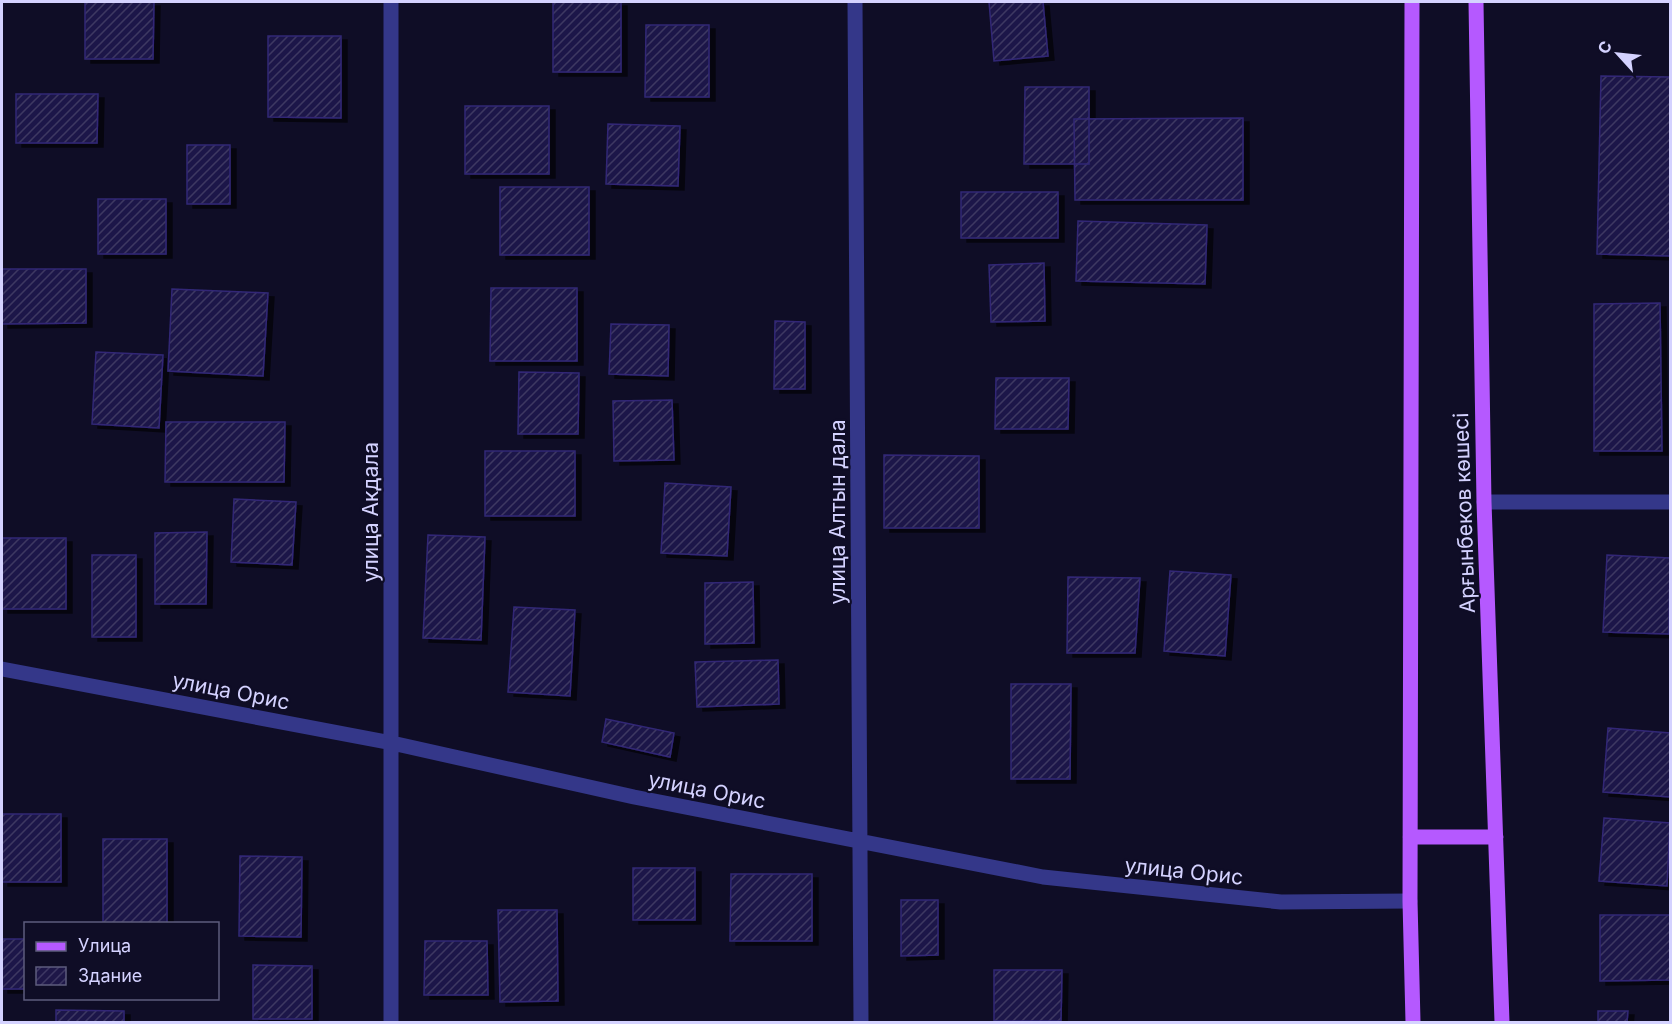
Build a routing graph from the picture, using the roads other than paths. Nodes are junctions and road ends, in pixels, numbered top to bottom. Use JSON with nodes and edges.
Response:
{"nodes":[{"id":1,"x":391,"y":2,"type":"edge"},
{"id":2,"x":855,"y":2,"type":"edge"},
{"id":3,"x":1412,"y":2,"type":"edge"},
{"id":4,"x":1476,"y":2,"type":"edge"},
{"id":5,"x":1671,"y":501,"type":"edge"},
{"id":6,"x":1484,"y":502,"type":"junction"},
{"id":7,"x":2,"y":669,"type":"edge"},
{"id":8,"x":392,"y":743,"type":"junction"},
{"id":9,"x":1410,"y":837,"type":"junction"},
{"id":10,"x":1496,"y":837,"type":"junction"},
{"id":11,"x":860,"y":840,"type":"junction"},
{"id":12,"x":1410,"y":901,"type":"junction"},
{"id":13,"x":391,"y":1023,"type":"edge"},
{"id":14,"x":861,"y":1023,"type":"edge"},
{"id":15,"x":1413,"y":1023,"type":"edge"},
{"id":16,"x":1502,"y":1023,"type":"edge"}],
"edges":[{"from":1,"to":8,"type":"street","name":"улица Акдала"},
{"from":2,"to":11,"type":"street","name":"улица Алтын дала"},
{"from":3,"to":9,"type":"main road"},
{"from":4,"to":6,"type":"main road","name":"Арғынбеков көшесі"},
{"from":5,"to":6,"type":"street"},
{"from":6,"to":10,"type":"main road","name":"Арғынбеков көшесі"},
{"from":7,"to":8,"type":"street","name":"улица Орис"},
{"from":8,"to":11,"type":"street","name":"улица Орис"},
{"from":8,"to":13,"type":"street","name":"улица Акдала"},
{"from":9,"to":10,"type":"main road"},
{"from":9,"to":12,"type":"main road"},
{"from":10,"to":16,"type":"main road","name":"Арғынбеков көшесі"},
{"from":11,"to":12,"type":"street","name":"улица Орис"},
{"from":11,"to":14,"type":"street","name":"улица Алтын дала"},
{"from":12,"to":15,"type":"main road"}]}
